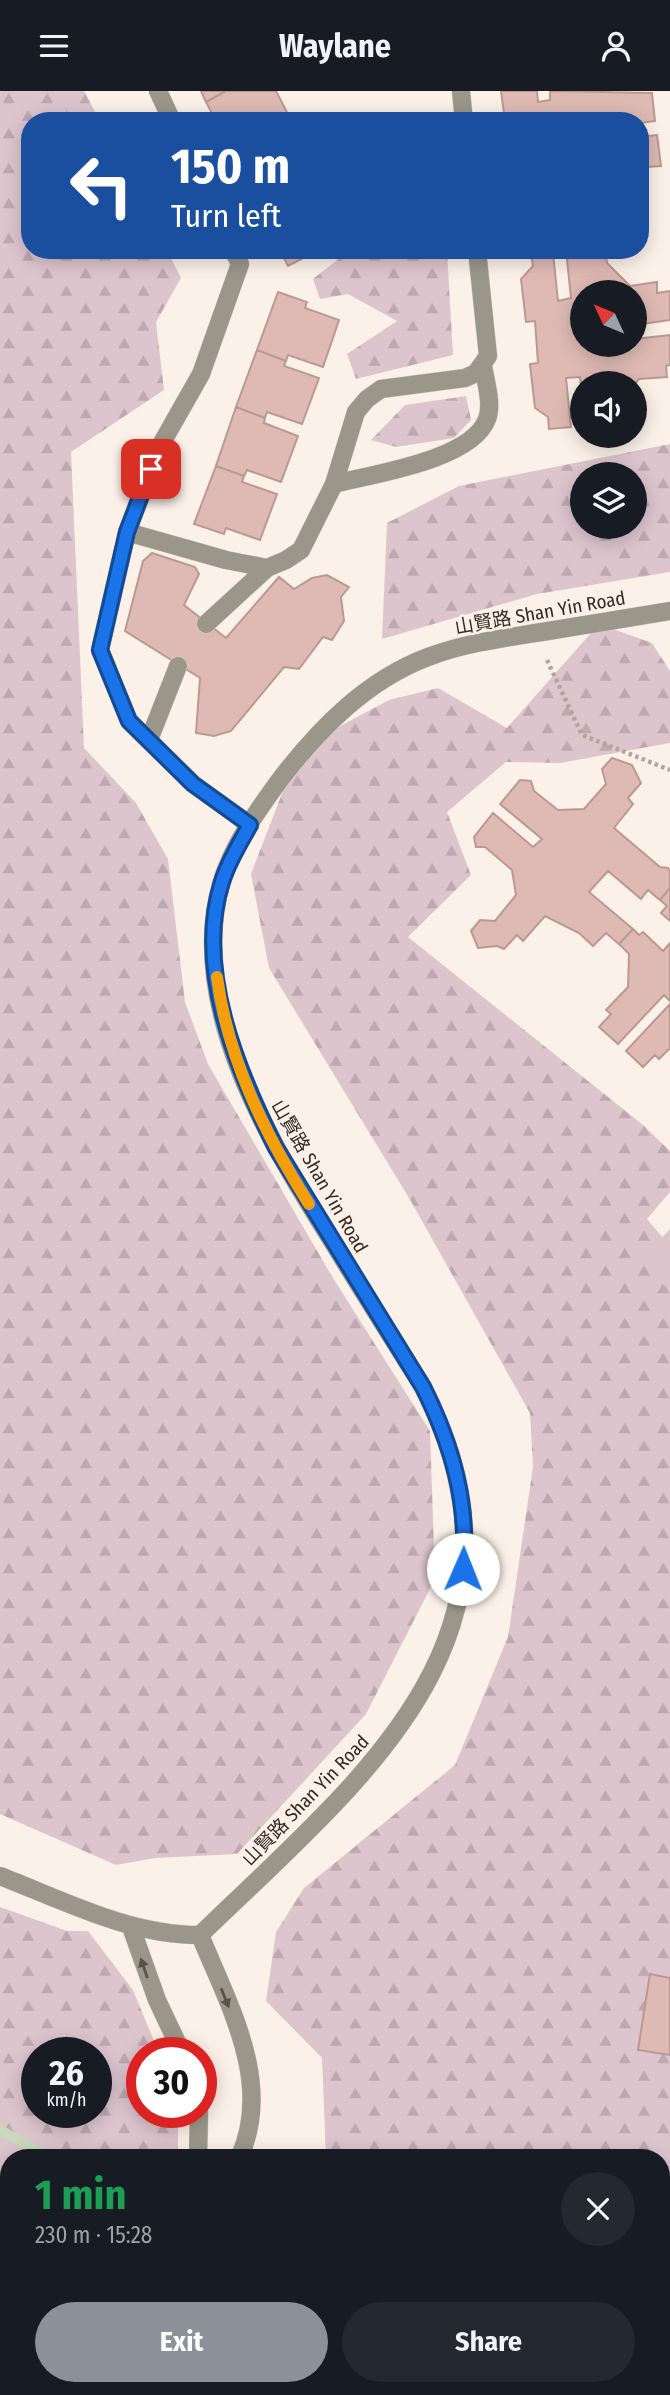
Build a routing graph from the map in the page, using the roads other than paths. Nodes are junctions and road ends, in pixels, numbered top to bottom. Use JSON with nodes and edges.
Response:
{"nodes":[{"id":1,"x":158,"y":91,"type":"edge"},
{"id":2,"x":461,"y":91,"type":"edge"},
{"id":3,"x":168,"y":112,"type":"edge"},
{"id":4,"x":463,"y":112,"type":"edge"},
{"id":5,"x":238,"y":259,"type":"edge"},
{"id":6,"x":478,"y":259,"type":"edge"},
{"id":7,"x":483,"y":365,"type":"junction"},
{"id":8,"x":334,"y":484,"type":"junction"},
{"id":9,"x":127,"y":532,"type":"junction"},
{"id":10,"x":267,"y":568,"type":"junction"},
{"id":11,"x":670,"y":611,"type":"edge"},
{"id":12,"x":206,"y":624,"type":"dead end"},
{"id":13,"x":178,"y":666,"type":"dead end"},
{"id":14,"x":149,"y":740,"type":"junction"},
{"id":15,"x":250,"y":825,"type":"junction"},
{"id":16,"x":0,"y":1876,"type":"edge"},
{"id":17,"x":131,"y":1927,"type":"junction"},
{"id":18,"x":200,"y":1935,"type":"junction"},
{"id":19,"x":174,"y":2037,"type":"edge"},
{"id":20,"x":199,"y":2128,"type":"edge"},
{"id":21,"x":198,"y":2149,"type":"edge"},
{"id":22,"x":242,"y":2149,"type":"edge"}],
"edges":[{"from":1,"to":3,"type":"street"},
{"from":2,"to":4,"type":"street"},
{"from":5,"to":9,"type":"street"},
{"from":6,"to":7,"type":"street"},
{"from":7,"to":8,"type":"street"},
{"from":7,"to":8,"type":"street"},
{"from":8,"to":10,"type":"street"},
{"from":9,"to":10,"type":"street"},
{"from":9,"to":14,"type":"street"},
{"from":10,"to":12,"type":"street"},
{"from":11,"to":15,"type":"street","name":"山賢路 Shan Yin Road"},
{"from":13,"to":14,"type":"street"},
{"from":14,"to":15,"type":"street"},
{"from":15,"to":18,"type":"street","name":"山賢路 Shan Yin Road"},
{"from":16,"to":17,"type":"street"},
{"from":17,"to":18,"type":"street"},
{"from":19,"to":17,"type":"street","one_way":true},
{"from":18,"to":22,"type":"street","one_way":true},
{"from":20,"to":21,"type":"street"}]}
